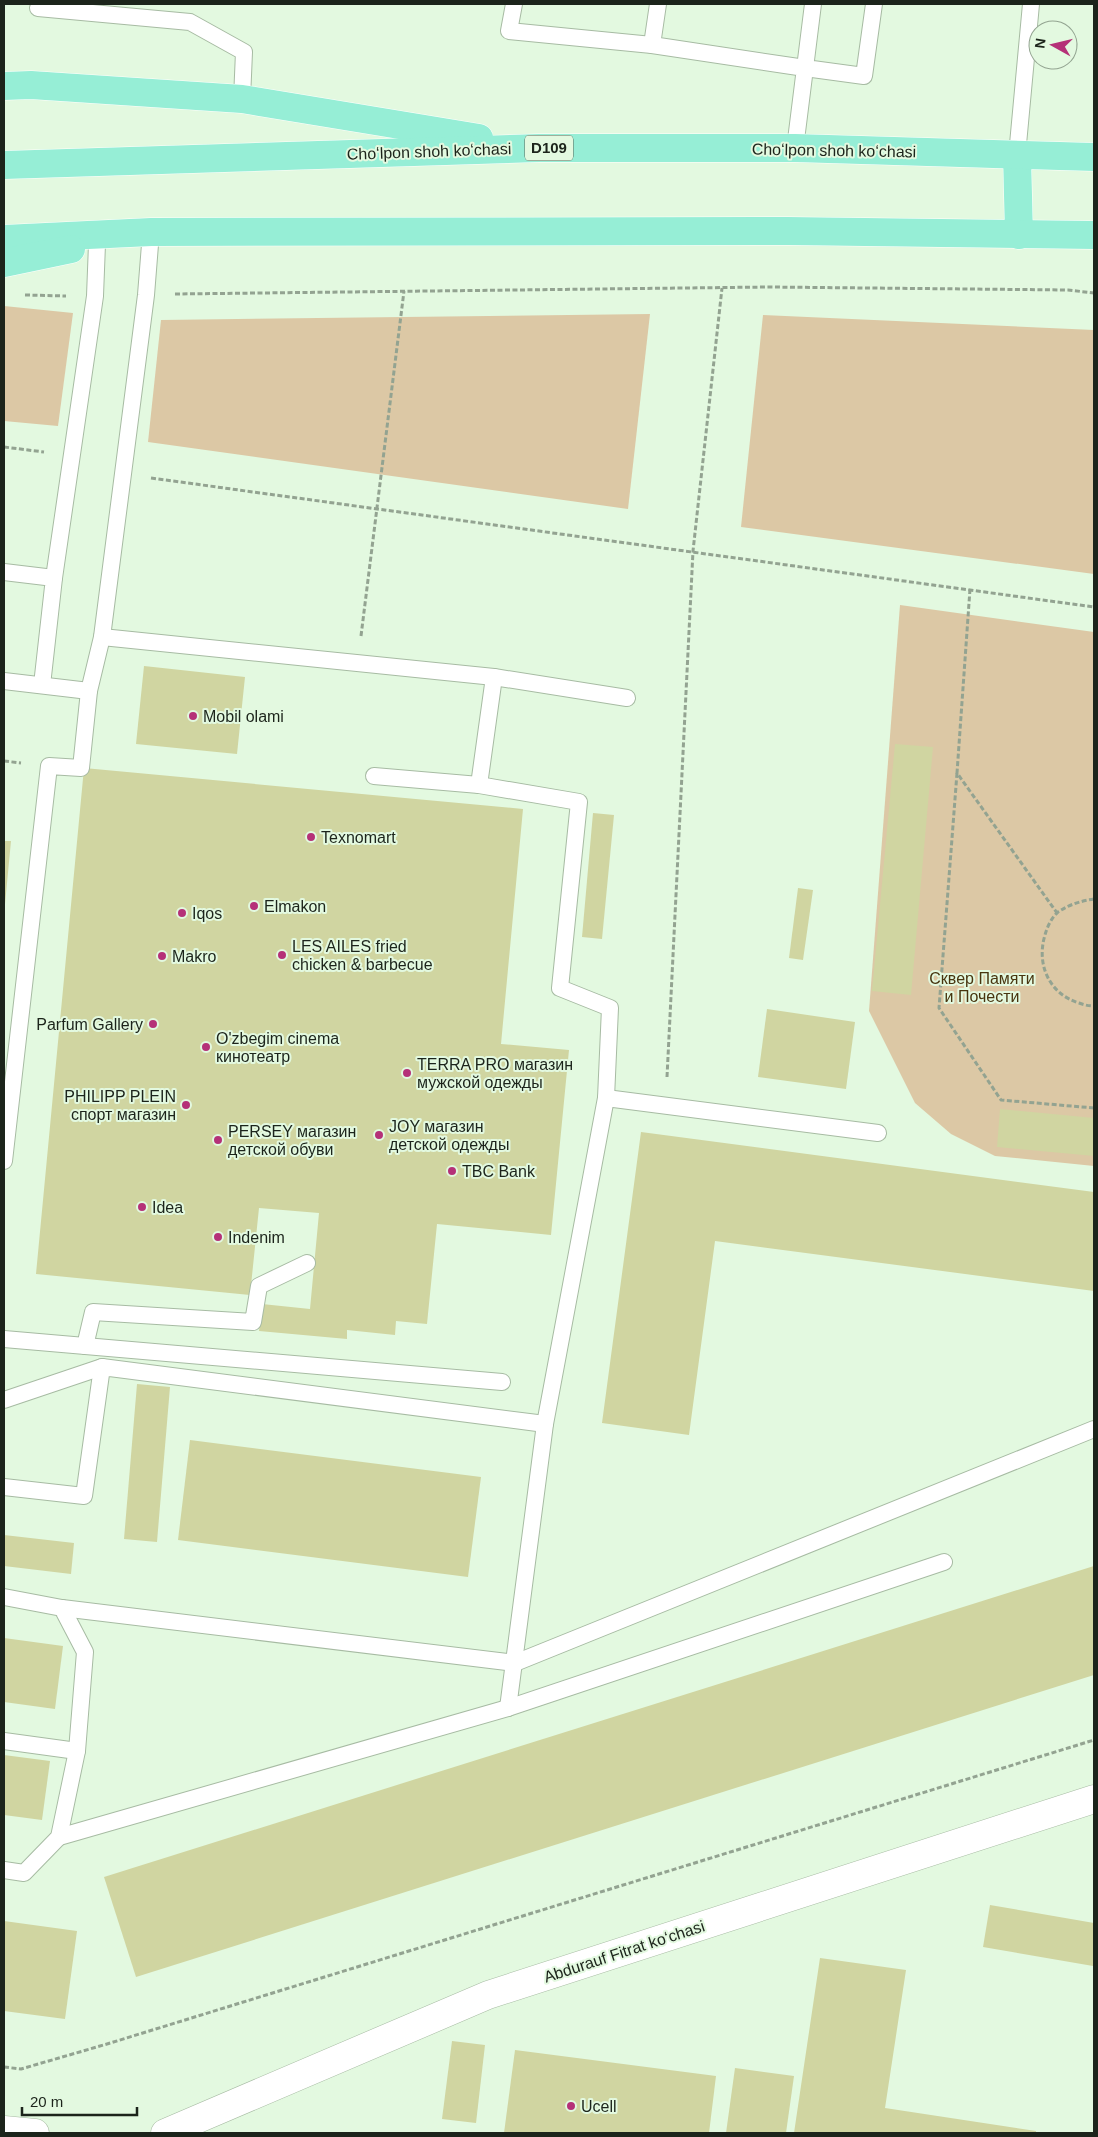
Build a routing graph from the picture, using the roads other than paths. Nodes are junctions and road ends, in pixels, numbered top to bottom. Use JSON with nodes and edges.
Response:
{"nodes":[{"id":1,"x":514,"y":4,"type":"edge"},
{"id":2,"x":658,"y":4,"type":"edge"},
{"id":3,"x":813,"y":4,"type":"edge"},
{"id":4,"x":874,"y":4,"type":"edge"},
{"id":5,"x":1031,"y":4,"type":"edge"},
{"id":6,"x":38,"y":8,"type":"dead end"},
{"id":7,"x":652,"y":45,"type":"junction"},
{"id":8,"x":805,"y":68,"type":"junction"},
{"id":9,"x":4,"y":86,"type":"edge"},
{"id":10,"x":242,"y":99,"type":"junction"},
{"id":11,"x":539,"y":148,"type":"junction"},
{"id":12,"x":795,"y":148,"type":"junction"},
{"id":13,"x":1017,"y":156,"type":"junction"},
{"id":14,"x":1094,"y":157,"type":"edge"},
{"id":15,"x":4,"y":165,"type":"edge"},
{"id":16,"x":151,"y":232,"type":"junction"},
{"id":17,"x":1019,"y":235,"type":"junction"},
{"id":18,"x":1094,"y":235,"type":"edge"},
{"id":19,"x":4,"y":239,"type":"edge"},
{"id":20,"x":97,"y":244,"type":"junction"},
{"id":21,"x":4,"y":264,"type":"edge"},
{"id":22,"x":4,"y":572,"type":"edge"},
{"id":23,"x":54,"y":578,"type":"junction"},
{"id":24,"x":102,"y":637,"type":"junction"},
{"id":25,"x":494,"y":677,"type":"junction"},
{"id":26,"x":4,"y":681,"type":"edge"},
{"id":27,"x":42,"y":685,"type":"junction"},
{"id":28,"x":90,"y":691,"type":"junction"},
{"id":29,"x":627,"y":698,"type":"dead end"},
{"id":30,"x":374,"y":776,"type":"dead end"},
{"id":31,"x":480,"y":785,"type":"junction"},
{"id":32,"x":606,"y":1098,"type":"junction"},
{"id":33,"x":878,"y":1133,"type":"dead end"},
{"id":34,"x":4,"y":1161,"type":"edge"},
{"id":35,"x":307,"y":1263,"type":"dead end"},
{"id":36,"x":4,"y":1339,"type":"edge"},
{"id":37,"x":85,"y":1346,"type":"junction"},
{"id":38,"x":102,"y":1367,"type":"junction"},
{"id":39,"x":502,"y":1382,"type":"dead end"},
{"id":40,"x":4,"y":1400,"type":"edge"},
{"id":41,"x":545,"y":1424,"type":"junction"},
{"id":42,"x":1094,"y":1429,"type":"edge"},
{"id":43,"x":4,"y":1487,"type":"edge"},
{"id":44,"x":944,"y":1562,"type":"dead end"},
{"id":45,"x":4,"y":1597,"type":"edge"},
{"id":46,"x":62,"y":1608,"type":"junction"},
{"id":47,"x":515,"y":1663,"type":"junction"},
{"id":48,"x":508,"y":1708,"type":"junction"},
{"id":49,"x":4,"y":1741,"type":"edge"},
{"id":50,"x":78,"y":1751,"type":"junction"},
{"id":51,"x":1094,"y":1799,"type":"edge"},
{"id":52,"x":59,"y":1837,"type":"junction"},
{"id":53,"x":4,"y":1870,"type":"edge"},
{"id":54,"x":4,"y":2130,"type":"edge"},
{"id":55,"x":35,"y":2133,"type":"edge"},
{"id":56,"x":166,"y":2133,"type":"edge"}],
"edges":[{"from":1,"to":7,"type":"lane"},
{"from":2,"to":7,"type":"lane"},
{"from":3,"to":8,"type":"lane"},
{"from":4,"to":8,"type":"lane"},
{"from":5,"to":13,"type":"lane"},
{"from":6,"to":10,"type":"lane"},
{"from":7,"to":8,"type":"lane"},
{"from":8,"to":12,"type":"lane"},
{"from":9,"to":10,"type":"main road"},
{"from":10,"to":11,"type":"main road"},
{"from":11,"to":12,"type":"main road","name":"Choʻlpon shoh koʻchasi","number":"D109"},
{"from":11,"to":15,"type":"main road","name":"Choʻlpon shoh koʻchasi","number":"D109"},
{"from":12,"to":13,"type":"main road","name":"Choʻlpon shoh koʻchasi","number":"D109"},
{"from":13,"to":14,"type":"main road","name":"Choʻlpon shoh koʻchasi","number":"D109"},
{"from":13,"to":17,"type":"main road"},
{"from":16,"to":17,"type":"main road"},
{"from":16,"to":19,"type":"main road"},
{"from":16,"to":20,"type":"main road"},
{"from":16,"to":24,"type":"lane"},
{"from":17,"to":18,"type":"main road"},
{"from":20,"to":21,"type":"main road"},
{"from":20,"to":23,"type":"lane"},
{"from":22,"to":23,"type":"lane"},
{"from":23,"to":27,"type":"lane"},
{"from":24,"to":25,"type":"lane"},
{"from":24,"to":28,"type":"lane"},
{"from":25,"to":29,"type":"lane"},
{"from":25,"to":31,"type":"lane"},
{"from":26,"to":27,"type":"lane"},
{"from":27,"to":28,"type":"lane"},
{"from":28,"to":34,"type":"lane"},
{"from":30,"to":31,"type":"lane"},
{"from":31,"to":32,"type":"lane"},
{"from":32,"to":33,"type":"lane"},
{"from":32,"to":41,"type":"lane"},
{"from":35,"to":37,"type":"lane"},
{"from":36,"to":37,"type":"lane"},
{"from":37,"to":39,"type":"lane"},
{"from":38,"to":40,"type":"lane"},
{"from":38,"to":41,"type":"lane"},
{"from":38,"to":43,"type":"lane"},
{"from":41,"to":47,"type":"lane"},
{"from":42,"to":47,"type":"lane"},
{"from":44,"to":48,"type":"lane"},
{"from":45,"to":46,"type":"lane"},
{"from":46,"to":47,"type":"lane"},
{"from":46,"to":50,"type":"lane"},
{"from":47,"to":48,"type":"lane"},
{"from":48,"to":52,"type":"lane"},
{"from":49,"to":50,"type":"lane"},
{"from":50,"to":52,"type":"lane"},
{"from":51,"to":56,"type":"main road","name":"Abdurauf Fitrat koʻchasi"},
{"from":52,"to":53,"type":"lane"},
{"from":54,"to":55,"type":"main road"}]}
